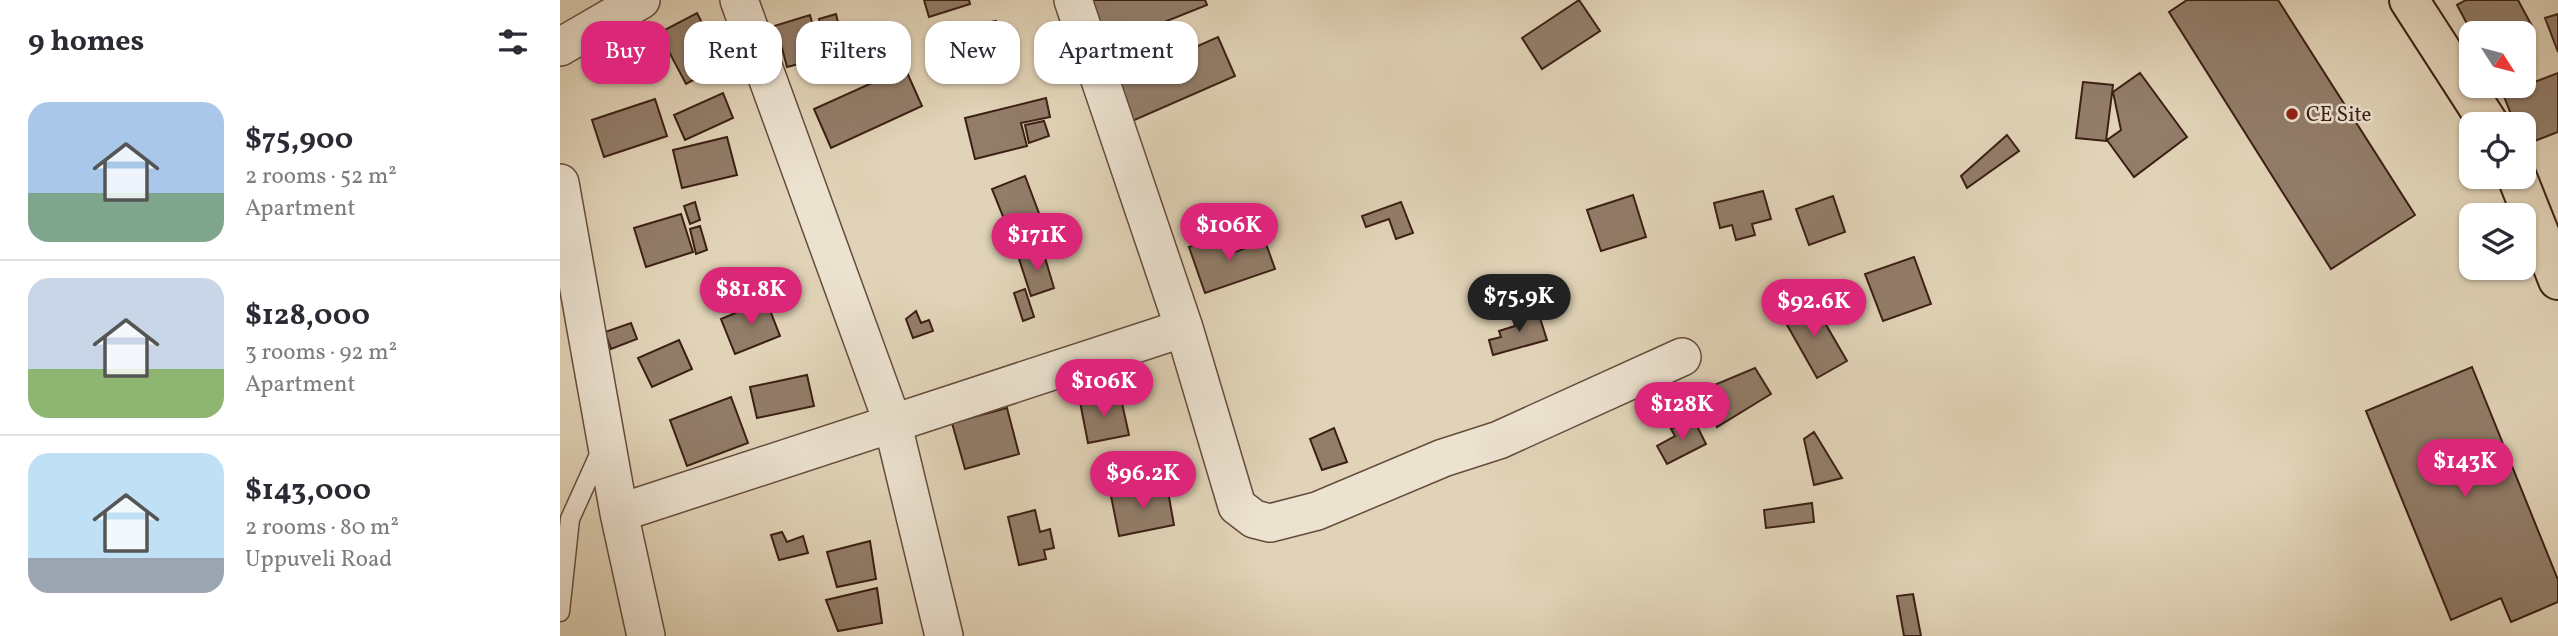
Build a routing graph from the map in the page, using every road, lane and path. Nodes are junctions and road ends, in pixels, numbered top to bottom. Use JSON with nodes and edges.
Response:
{"nodes":[{"id":1,"x":641,"y":0,"type":"edge"},
{"id":2,"x":739,"y":0,"type":"edge"},
{"id":3,"x":1073,"y":0,"type":"edge"},
{"id":4,"x":2409,"y":0,"type":"edge"},
{"id":5,"x":560,"y":47,"type":"edge"},
{"id":6,"x":2481,"y":112,"type":"edge"},
{"id":7,"x":560,"y":183,"type":"edge"},
{"id":8,"x":2522,"y":189,"type":"edge"},
{"id":9,"x":2558,"y":280,"type":"edge"},
{"id":10,"x":1184,"y":328,"type":"junction"},
{"id":11,"x":1682,"y":357,"type":"dead end"},
{"id":12,"x":892,"y":421,"type":"junction"},
{"id":13,"x":606,"y":439,"type":"junction"},
{"id":14,"x":619,"y":513,"type":"junction"},
{"id":15,"x":560,"y":612,"type":"edge"},
{"id":16,"x":646,"y":636,"type":"edge"},
{"id":17,"x":944,"y":636,"type":"edge"}],
"edges":[{"from":1,"to":5,"type":"street"},
{"from":2,"to":12,"type":"street"},
{"from":3,"to":10,"type":"street"},
{"from":4,"to":6,"type":"main road"},
{"from":7,"to":13,"type":"street"},
{"from":8,"to":9,"type":"main road"},
{"from":10,"to":11,"type":"street"},
{"from":10,"to":12,"type":"street"},
{"from":12,"to":14,"type":"street"},
{"from":12,"to":17,"type":"street"},
{"from":13,"to":14,"type":"street"},
{"from":13,"to":15,"type":"lane"},
{"from":14,"to":16,"type":"street"}]}
